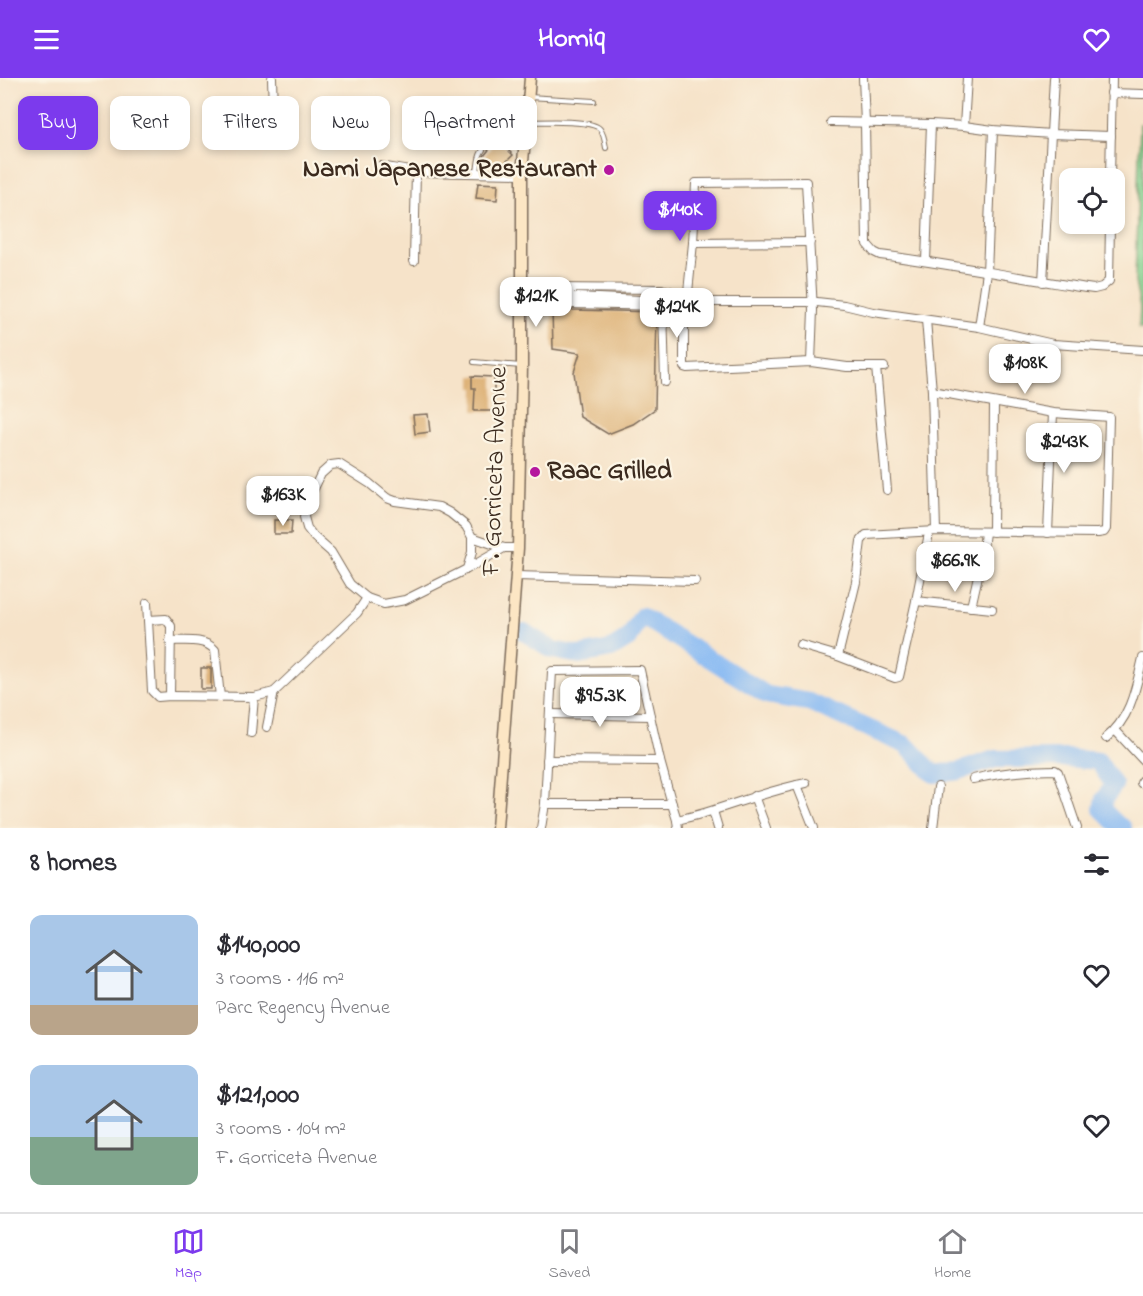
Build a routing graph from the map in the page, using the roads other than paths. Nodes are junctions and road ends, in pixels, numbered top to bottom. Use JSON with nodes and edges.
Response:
{"nodes":[{"id":1,"x":272,"y":78,"type":"edge"},
{"id":2,"x":530,"y":78,"type":"edge"},
{"id":3,"x":863,"y":78,"type":"edge"},
{"id":4,"x":967,"y":78,"type":"edge"},
{"id":5,"x":1054,"y":78,"type":"edge"},
{"id":6,"x":1112,"y":78,"type":"edge"},
{"id":7,"x":1111,"y":93,"type":"junction"},
{"id":8,"x":1143,"y":94,"type":"edge"},
{"id":9,"x":273,"y":96,"type":"edge"},
{"id":10,"x":528,"y":96,"type":"edge"},
{"id":11,"x":537,"y":98,"type":"edge"},
{"id":12,"x":594,"y":101,"type":"dead end"},
{"id":13,"x":537,"y":122,"type":"edge"},
{"id":14,"x":831,"y":123,"type":"dead end"},
{"id":15,"x":866,"y":123,"type":"junction"},
{"id":16,"x":931,"y":124,"type":"junction"},
{"id":17,"x":964,"y":126,"type":"junction"},
{"id":18,"x":993,"y":130,"type":"junction"},
{"id":19,"x":1051,"y":134,"type":"junction"},
{"id":20,"x":1111,"y":136,"type":"junction"},
{"id":21,"x":606,"y":148,"type":"dead end"},
{"id":22,"x":483,"y":150,"type":"edge"},
{"id":23,"x":525,"y":150,"type":"edge"},
{"id":24,"x":380,"y":166,"type":"dead end"},
{"id":25,"x":1110,"y":168,"type":"edge"},
{"id":26,"x":416,"y":172,"type":"junction"},
{"id":27,"x":477,"y":173,"type":"junction"},
{"id":28,"x":522,"y":174,"type":"junction"},
{"id":29,"x":1110,"y":234,"type":"edge"},
{"id":30,"x":810,"y":242,"type":"junction"},
{"id":31,"x":693,"y":243,"type":"junction"},
{"id":32,"x":414,"y":261,"type":"dead end"},
{"id":33,"x":926,"y":261,"type":"junction"},
{"id":34,"x":987,"y":273,"type":"junction"},
{"id":35,"x":1043,"y":282,"type":"junction"},
{"id":36,"x":661,"y":289,"type":"junction"},
{"id":37,"x":570,"y":293,"type":"junction"},
{"id":38,"x":522,"y":296,"type":"junction"},
{"id":39,"x":687,"y":302,"type":"junction"},
{"id":40,"x":663,"y":303,"type":"junction"},
{"id":41,"x":813,"y":303,"type":"junction"},
{"id":42,"x":926,"y":320,"type":"junction"},
{"id":43,"x":979,"y":327,"type":"junction"},
{"id":44,"x":1143,"y":350,"type":"edge"},
{"id":45,"x":474,"y":362,"type":"dead end"},
{"id":46,"x":811,"y":362,"type":"junction"},
{"id":47,"x":522,"y":366,"type":"junction"},
{"id":48,"x":665,"y":382,"type":"dead end"},
{"id":49,"x":932,"y":391,"type":"junction"},
{"id":50,"x":994,"y":403,"type":"junction"},
{"id":51,"x":1053,"y":413,"type":"junction"},
{"id":52,"x":887,"y":490,"type":"dead end"},
{"id":53,"x":933,"y":532,"type":"junction"},
{"id":54,"x":989,"y":532,"type":"junction"},
{"id":55,"x":1048,"y":533,"type":"junction"},
{"id":56,"x":472,"y":537,"type":"junction"},
{"id":57,"x":504,"y":548,"type":"junction"},
{"id":58,"x":518,"y":548,"type":"junction"},
{"id":59,"x":467,"y":569,"type":"junction"},
{"id":60,"x":516,"y":576,"type":"junction"},
{"id":61,"x":695,"y":581,"type":"dead end"},
{"id":62,"x":367,"y":598,"type":"junction"},
{"id":63,"x":916,"y":601,"type":"junction"},
{"id":64,"x":147,"y":603,"type":"dead end"},
{"id":65,"x":971,"y":608,"type":"junction"},
{"id":66,"x":992,"y":609,"type":"dead end"},
{"id":67,"x":148,"y":620,"type":"junction"},
{"id":68,"x":170,"y":641,"type":"junction"},
{"id":69,"x":800,"y":645,"type":"dead end"},
{"id":70,"x":838,"y":656,"type":"junction"},
{"id":71,"x":1143,"y":658,"type":"edge"},
{"id":72,"x":274,"y":692,"type":"junction"},
{"id":73,"x":170,"y":696,"type":"junction"},
{"id":74,"x":220,"y":697,"type":"junction"},
{"id":75,"x":254,"y":697,"type":"junction"},
{"id":76,"x":551,"y":714,"type":"junction"},
{"id":77,"x":650,"y":716,"type":"junction"},
{"id":78,"x":267,"y":727,"type":"dead end"},
{"id":79,"x":1115,"y":730,"type":"junction"},
{"id":80,"x":251,"y":733,"type":"dead end"},
{"id":81,"x":1106,"y":738,"type":"dead end"},
{"id":82,"x":547,"y":760,"type":"junction"},
{"id":83,"x":1143,"y":760,"type":"edge"},
{"id":84,"x":660,"y":761,"type":"junction"},
{"id":85,"x":973,"y":779,"type":"dead end"},
{"id":86,"x":806,"y":783,"type":"dead end"},
{"id":87,"x":796,"y":785,"type":"junction"},
{"id":88,"x":938,"y":787,"type":"dead end"},
{"id":89,"x":754,"y":796,"type":"junction"},
{"id":90,"x":545,"y":804,"type":"junction"},
{"id":91,"x":672,"y":804,"type":"junction"},
{"id":92,"x":714,"y":811,"type":"junction"},
{"id":93,"x":678,"y":824,"type":"edge"},
{"id":94,"x":497,"y":828,"type":"edge"},
{"id":95,"x":540,"y":828,"type":"edge"},
{"id":96,"x":718,"y":828,"type":"edge"},
{"id":97,"x":766,"y":828,"type":"edge"},
{"id":98,"x":814,"y":828,"type":"edge"},
{"id":99,"x":933,"y":828,"type":"edge"},
{"id":100,"x":1077,"y":828,"type":"edge"}],
"edges":[{"from":1,"to":9,"type":"street"},
{"from":2,"to":10,"type":"main road","name":"F. Gorriceta Avenue"},
{"from":3,"to":15,"type":"street"},
{"from":4,"to":17,"type":"street"},
{"from":5,"to":19,"type":"street"},
{"from":6,"to":7,"type":"street"},
{"from":7,"to":8,"type":"street"},
{"from":7,"to":20,"type":"street"},
{"from":11,"to":12,"type":"lane"},
{"from":13,"to":21,"type":"lane"},
{"from":14,"to":15,"type":"street"},
{"from":15,"to":16,"type":"street"},
{"from":15,"to":33,"type":"street"},
{"from":16,"to":17,"type":"street"},
{"from":16,"to":33,"type":"street"},
{"from":17,"to":18,"type":"street"},
{"from":18,"to":19,"type":"street"},
{"from":18,"to":34,"type":"street"},
{"from":19,"to":20,"type":"street"},
{"from":19,"to":35,"type":"street"},
{"from":20,"to":25,"type":"street"},
{"from":22,"to":27,"type":"lane"},
{"from":23,"to":28,"type":"main road","name":"F. Gorriceta Avenue"},
{"from":24,"to":26,"type":"street"},
{"from":26,"to":27,"type":"street"},
{"from":26,"to":32,"type":"street"},
{"from":27,"to":28,"type":"street"},
{"from":28,"to":38,"type":"main road","name":"F. Gorriceta Avenue"},
{"from":29,"to":35,"type":"street"},
{"from":30,"to":31,"type":"street"},
{"from":30,"to":31,"type":"street"},
{"from":30,"to":41,"type":"street"},
{"from":31,"to":39,"type":"street"},
{"from":33,"to":34,"type":"street"},
{"from":34,"to":35,"type":"street"},
{"from":34,"to":43,"type":"street"},
{"from":36,"to":37,"type":"street"},
{"from":36,"to":39,"type":"street"},
{"from":36,"to":40,"type":"street"},
{"from":37,"to":38,"type":"street"},
{"from":37,"to":40,"type":"street"},
{"from":38,"to":47,"type":"main road","name":"F. Gorriceta Avenue"},
{"from":39,"to":40,"type":"street"},
{"from":39,"to":41,"type":"street"},
{"from":39,"to":46,"type":"street"},
{"from":40,"to":48,"type":"street"},
{"from":41,"to":42,"type":"street"},
{"from":41,"to":46,"type":"street"},
{"from":42,"to":43,"type":"street"},
{"from":42,"to":49,"type":"street"},
{"from":43,"to":44,"type":"street"},
{"from":45,"to":47,"type":"lane"},
{"from":46,"to":52,"type":"street"},
{"from":47,"to":58,"type":"main road","name":"F. Gorriceta Avenue"},
{"from":49,"to":50,"type":"street"},
{"from":49,"to":53,"type":"street"},
{"from":50,"to":51,"type":"street"},
{"from":50,"to":54,"type":"street"},
{"from":51,"to":55,"type":"street"},
{"from":51,"to":55,"type":"street"},
{"from":53,"to":54,"type":"street"},
{"from":53,"to":63,"type":"street"},
{"from":53,"to":70,"type":"street"},
{"from":54,"to":55,"type":"street"},
{"from":54,"to":65,"type":"street"},
{"from":56,"to":57,"type":"street"},
{"from":56,"to":59,"type":"street"},
{"from":56,"to":62,"type":"street"},
{"from":57,"to":58,"type":"street"},
{"from":57,"to":59,"type":"street"},
{"from":58,"to":60,"type":"main road","name":"F. Gorriceta Avenue"},
{"from":59,"to":62,"type":"street"},
{"from":60,"to":61,"type":"street"},
{"from":60,"to":94,"type":"main road","name":"F. Gorriceta Avenue"},
{"from":62,"to":72,"type":"street"},
{"from":63,"to":65,"type":"street"},
{"from":63,"to":70,"type":"street"},
{"from":64,"to":67,"type":"street"},
{"from":65,"to":66,"type":"street"},
{"from":67,"to":68,"type":"street"},
{"from":67,"to":73,"type":"street"},
{"from":68,"to":73,"type":"street"},
{"from":68,"to":74,"type":"street"},
{"from":69,"to":70,"type":"street"},
{"from":71,"to":79,"type":"street"},
{"from":72,"to":75,"type":"street"},
{"from":72,"to":78,"type":"street"},
{"from":73,"to":74,"type":"street"},
{"from":74,"to":75,"type":"street"},
{"from":75,"to":80,"type":"street"},
{"from":76,"to":77,"type":"street"},
{"from":76,"to":77,"type":"street"},
{"from":76,"to":82,"type":"street"},
{"from":77,"to":84,"type":"street"},
{"from":79,"to":81,"type":"street"},
{"from":79,"to":83,"type":"street"},
{"from":82,"to":84,"type":"street"},
{"from":82,"to":90,"type":"street"},
{"from":84,"to":91,"type":"street"},
{"from":85,"to":100,"type":"street"},
{"from":86,"to":87,"type":"street"},
{"from":87,"to":89,"type":"street"},
{"from":87,"to":98,"type":"street"},
{"from":88,"to":99,"type":"street"},
{"from":89,"to":92,"type":"street"},
{"from":89,"to":97,"type":"street"},
{"from":90,"to":91,"type":"street"},
{"from":90,"to":95,"type":"street"},
{"from":91,"to":93,"type":"street"},
{"from":92,"to":93,"type":"street"},
{"from":92,"to":96,"type":"street"}]}
